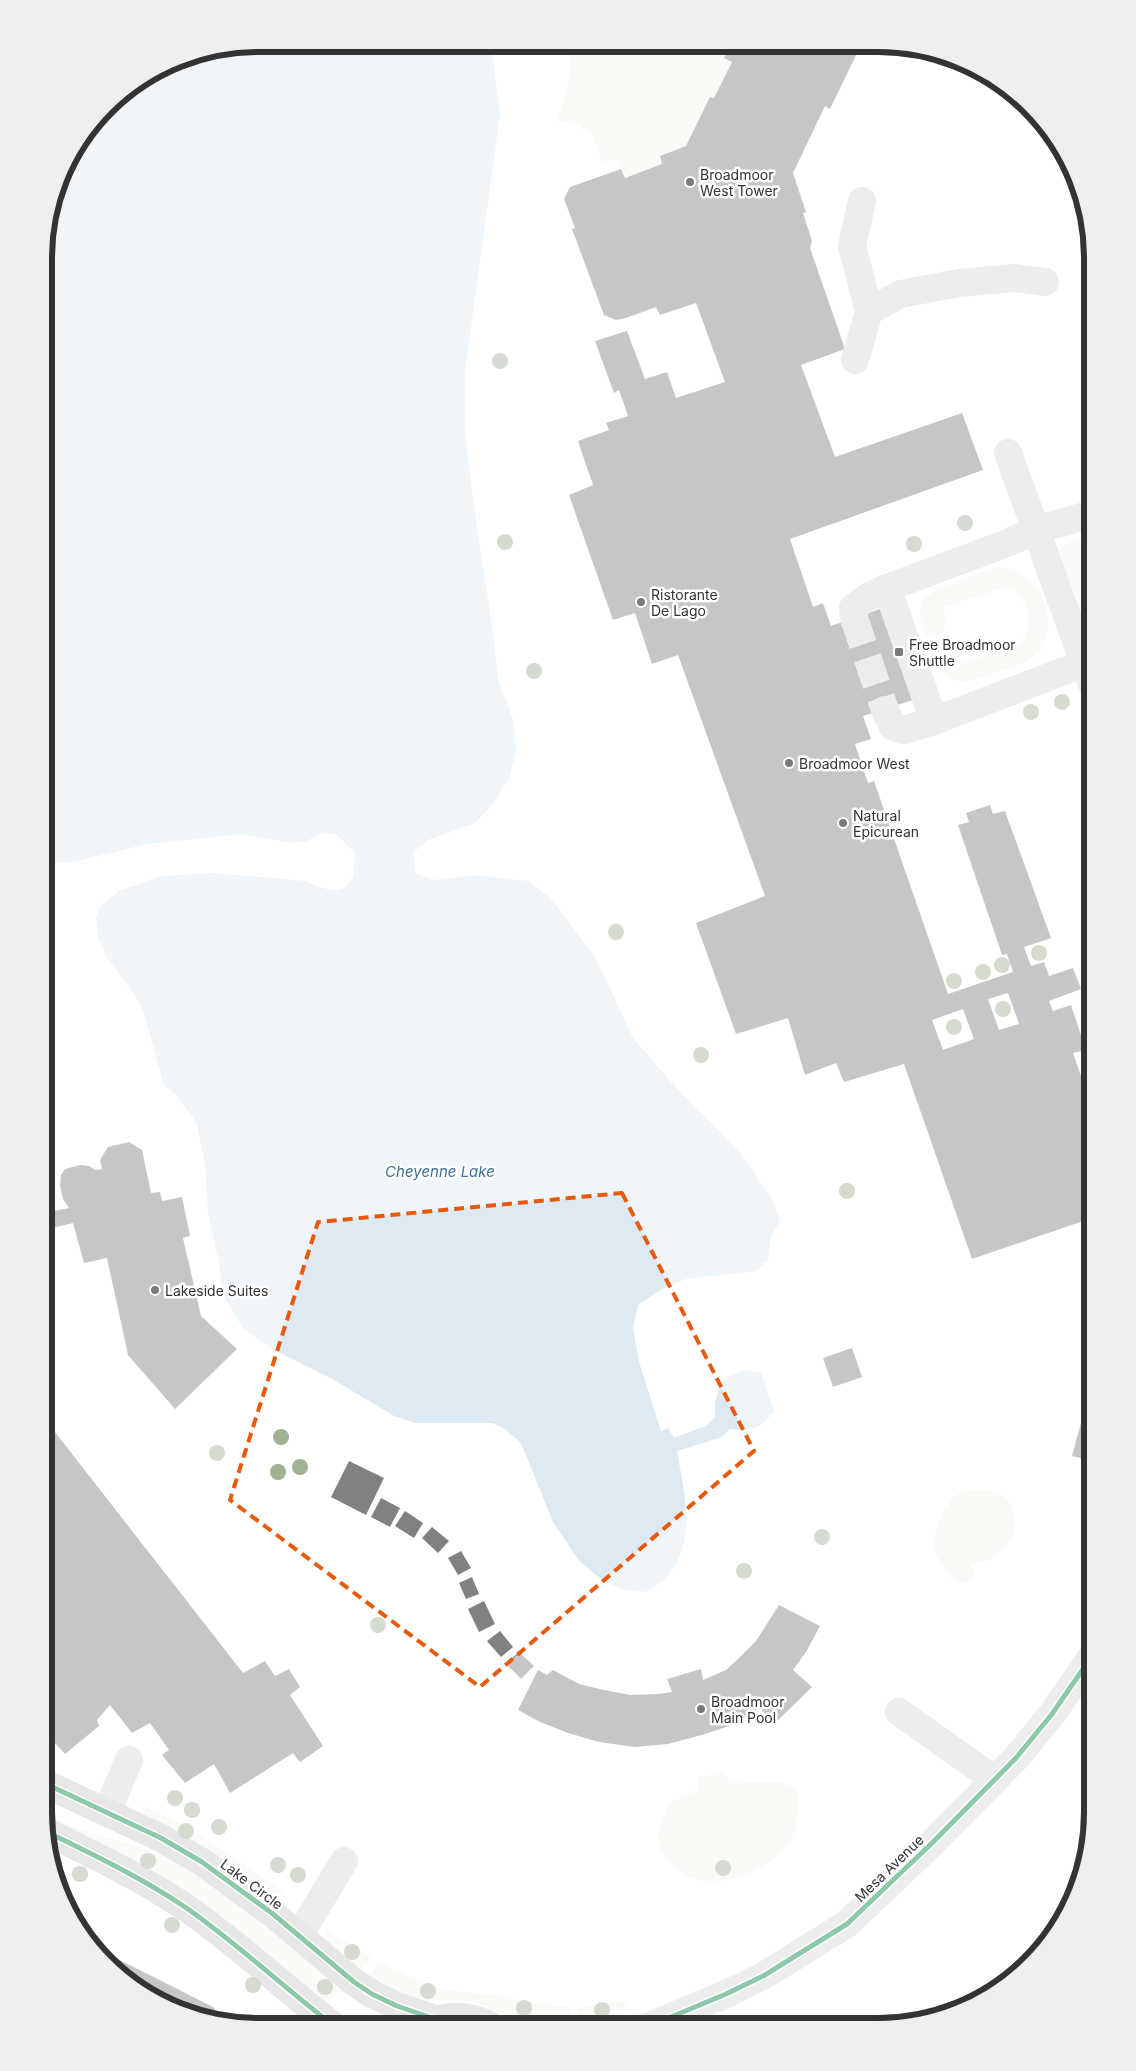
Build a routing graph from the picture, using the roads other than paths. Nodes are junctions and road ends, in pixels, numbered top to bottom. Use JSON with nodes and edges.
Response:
{"nodes":[{"id":1,"x":862,"y":201,"type":"dead end"},
{"id":2,"x":1045,"y":282,"type":"dead end"},
{"id":3,"x":869,"y":311,"type":"junction"},
{"id":4,"x":854,"y":360,"type":"dead end"},
{"id":5,"x":1008,"y":453,"type":"dead end"},
{"id":6,"x":1084,"y":516,"type":"edge"},
{"id":7,"x":1036,"y":530,"type":"junction"},
{"id":8,"x":886,"y":588,"type":"junction"},
{"id":9,"x":854,"y":618,"type":"dead end"},
{"id":10,"x":1084,"y":653,"type":"edge"},
{"id":11,"x":1084,"y":670,"type":"edge"},
{"id":12,"x":885,"y":710,"type":"tunnel mouth"},
{"id":13,"x":934,"y":721,"type":"junction"},
{"id":14,"x":1084,"y":1668,"type":"edge"},
{"id":15,"x":899,"y":1712,"type":"dead end"},
{"id":16,"x":128,"y":1760,"type":"dead end"},
{"id":17,"x":995,"y":1780,"type":"junction"},
{"id":18,"x":52,"y":1787,"type":"edge"},
{"id":19,"x":107,"y":1812,"type":"junction"},
{"id":20,"x":54,"y":1836,"type":"edge"},
{"id":21,"x":344,"y":1861,"type":"dead end"},
{"id":22,"x":299,"y":1936,"type":"junction"},
{"id":23,"x":324,"y":2018,"type":"edge"},
{"id":24,"x":420,"y":2018,"type":"edge"},
{"id":25,"x":448,"y":2018,"type":"edge"},
{"id":26,"x":468,"y":2018,"type":"edge"},
{"id":27,"x":681,"y":2018,"type":"edge"}],
"edges":[{"from":1,"to":3,"type":"street"},
{"from":2,"to":3,"type":"street"},
{"from":3,"to":4,"type":"street"},
{"from":5,"to":7,"type":"street"},
{"from":6,"to":7,"type":"street"},
{"from":7,"to":8,"type":"street"},
{"from":7,"to":10,"type":"street"},
{"from":8,"to":9,"type":"street"},
{"from":8,"to":13,"type":"street"},
{"from":11,"to":13,"type":"street"},
{"from":12,"to":13,"type":"street"},
{"from":14,"to":17,"type":"street","name":"Mesa Avenue"},
{"from":15,"to":17,"type":"street"},
{"from":16,"to":19,"type":"street"},
{"from":17,"to":27,"type":"street","name":"Mesa Avenue"},
{"from":18,"to":19,"type":"main road","name":"Lake Circle"},
{"from":19,"to":22,"type":"main road","name":"Lake Circle"},
{"from":20,"to":23,"type":"main road"},
{"from":21,"to":22,"type":"street"},
{"from":22,"to":24,"type":"main road","name":"Lake Circle"},
{"from":25,"to":26,"type":"main road"}]}
